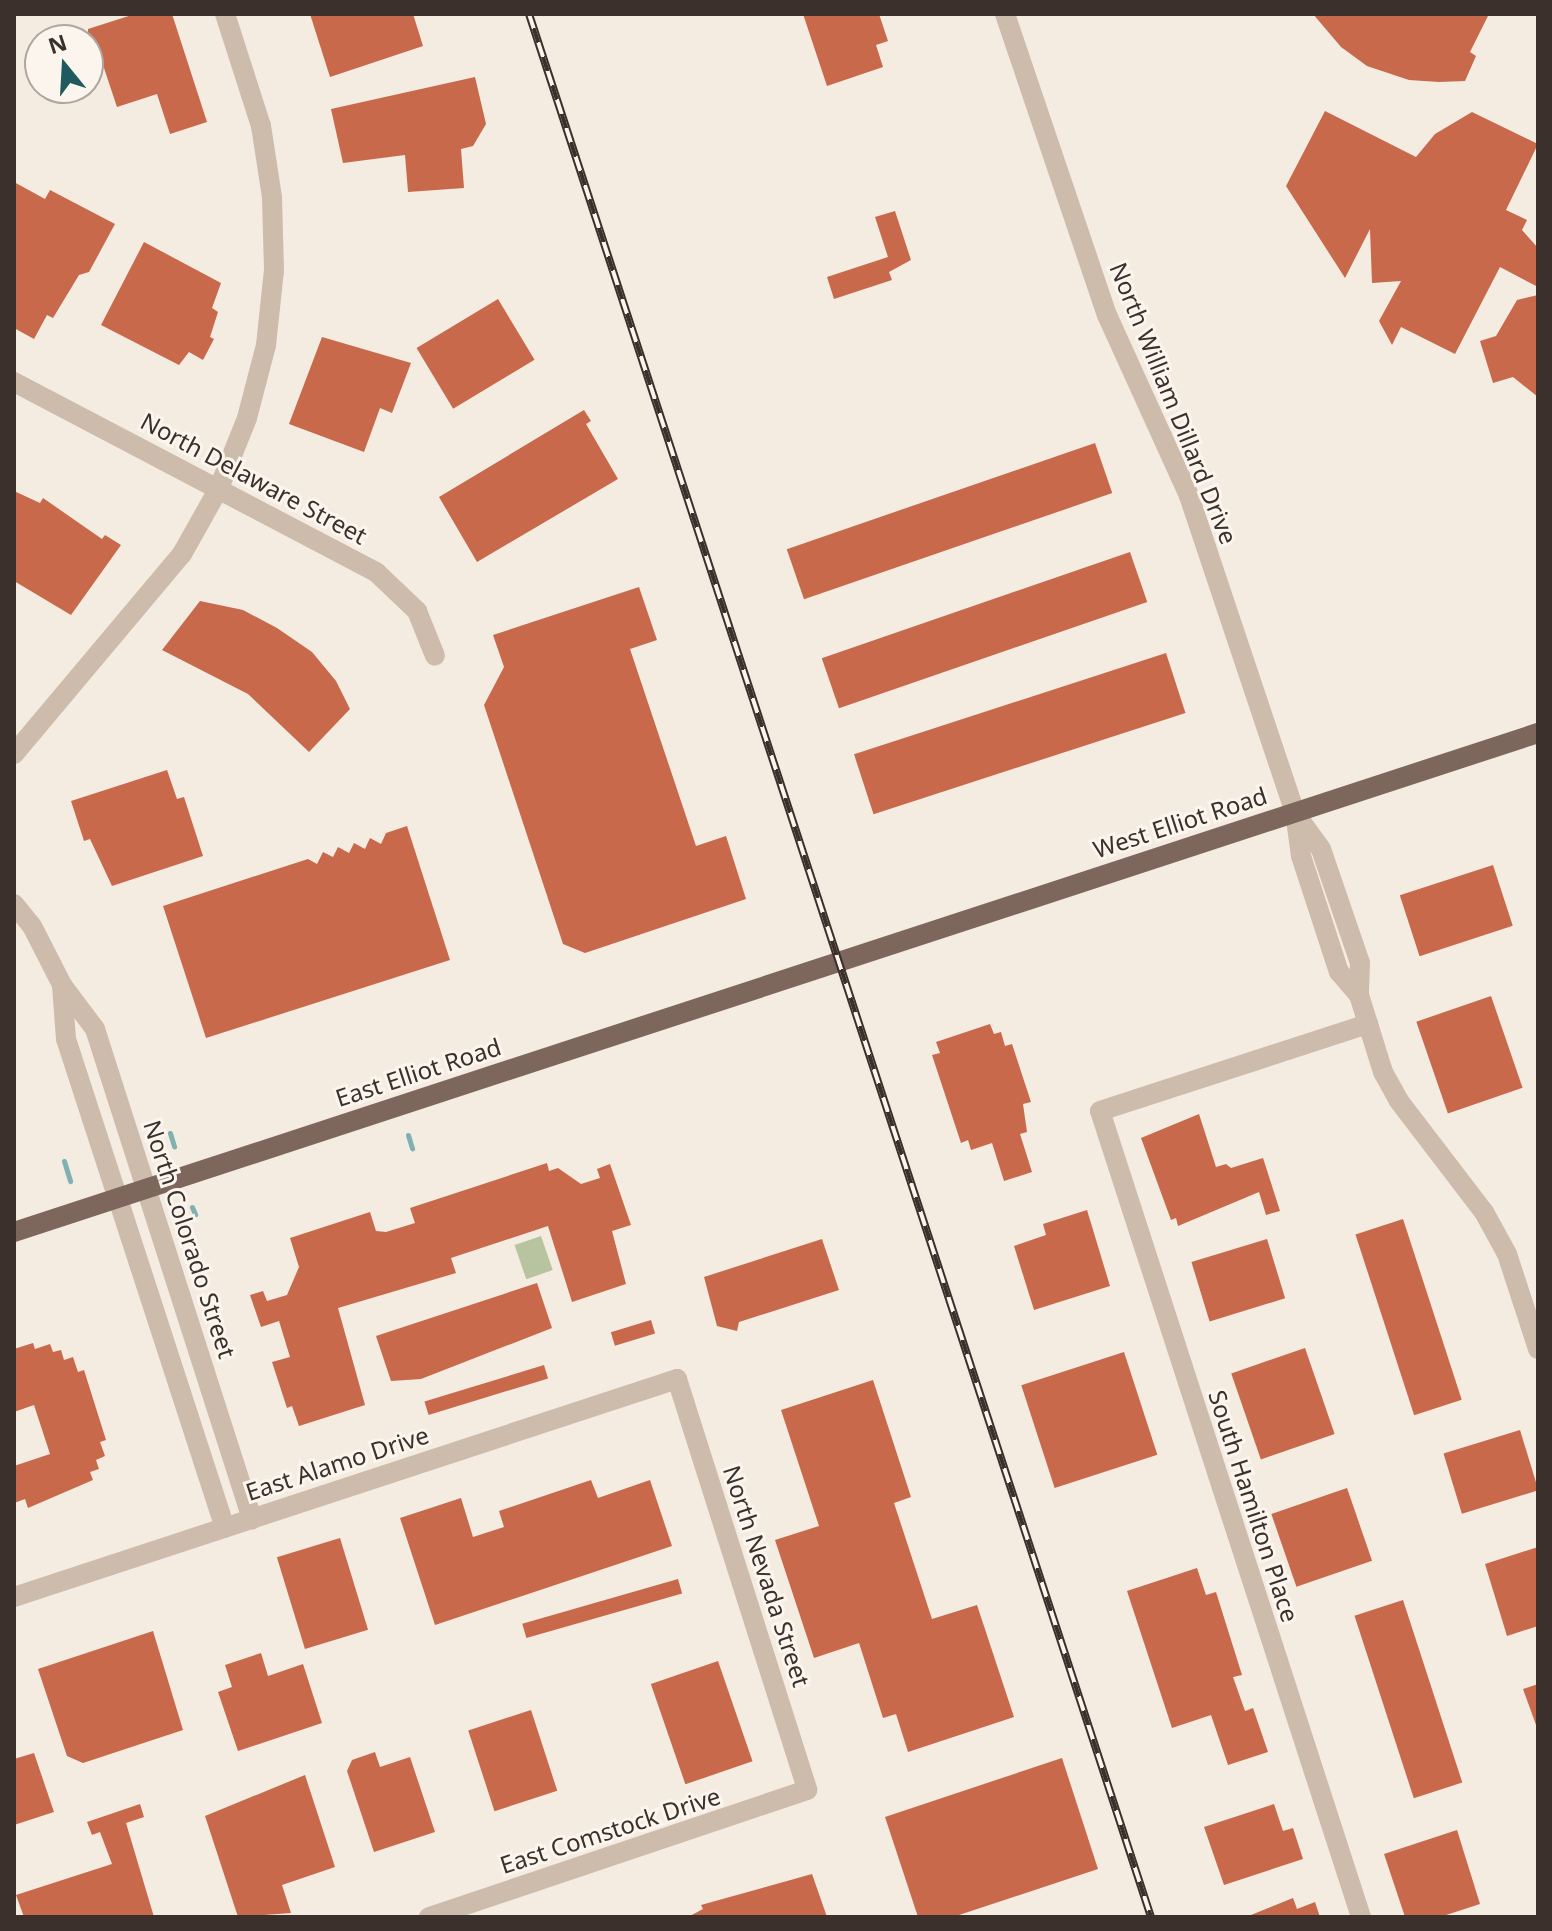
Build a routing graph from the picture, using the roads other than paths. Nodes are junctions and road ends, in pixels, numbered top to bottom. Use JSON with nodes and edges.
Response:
{"nodes":[{"id":1,"x":225,"y":14,"type":"edge"},
{"id":2,"x":1005,"y":14,"type":"edge"},
{"id":3,"x":14,"y":382,"type":"edge"},
{"id":4,"x":219,"y":488,"type":"junction"},
{"id":5,"x":435,"y":656,"type":"dead end"},
{"id":6,"x":1538,"y":733,"type":"edge"},
{"id":7,"x":14,"y":754,"type":"edge"},
{"id":8,"x":1295,"y":812,"type":"junction"},
{"id":9,"x":14,"y":904,"type":"edge"},
{"id":10,"x":838,"y":961,"type":"joint"},
{"id":11,"x":62,"y":985,"type":"junction"},
{"id":12,"x":1368,"y":1024,"type":"junction"},
{"id":13,"x":146,"y":1188,"type":"junction"},
{"id":14,"x":117,"y":1198,"type":"junction"},
{"id":15,"x":14,"y":1232,"type":"edge"},
{"id":16,"x":1538,"y":1349,"type":"edge"},
{"id":17,"x":677,"y":1379,"type":"joint"},
{"id":18,"x":252,"y":1519,"type":"junction"},
{"id":19,"x":225,"y":1528,"type":"junction"},
{"id":20,"x":14,"y":1597,"type":"edge"},
{"id":21,"x":807,"y":1790,"type":"joint"},
{"id":22,"x":429,"y":1917,"type":"edge"},
{"id":23,"x":1361,"y":1917,"type":"edge"}],
"edges":[{"from":1,"to":4,"type":"street"},
{"from":2,"to":8,"type":"street","name":"North William Dillard Drive"},
{"from":3,"to":4,"type":"street","name":"North Delaware Street"},
{"from":4,"to":5,"type":"street","name":"North Delaware Street"},
{"from":4,"to":7,"type":"street"},
{"from":6,"to":8,"type":"main road","name":"West Elliot Road"},
{"from":8,"to":10,"type":"main road","name":"West Elliot Road"},
{"from":8,"to":12,"type":"street","name":"North William Dillard Drive"},
{"from":9,"to":11,"type":"street","name":"North Colorado Street"},
{"from":10,"to":13,"type":"main road","name":"East Elliot Road"},
{"from":11,"to":13,"type":"street","name":"North Colorado Street"},
{"from":11,"to":14,"type":"street","name":"North Colorado Street"},
{"from":12,"to":16,"type":"street","name":"North William Dillard Drive"},
{"from":12,"to":23,"type":"street","name":"South Hamilton Place"},
{"from":13,"to":14,"type":"main road","name":"East Elliot Road"},
{"from":13,"to":18,"type":"street","name":"North Colorado Street"},
{"from":14,"to":15,"type":"main road","name":"East Elliot Road"},
{"from":14,"to":19,"type":"street","name":"North Colorado Street"},
{"from":17,"to":18,"type":"street","name":"East Alamo Drive"},
{"from":17,"to":21,"type":"street","name":"North Nevada Street"},
{"from":18,"to":19,"type":"street","name":"East Alamo Drive"},
{"from":19,"to":20,"type":"street","name":"East Alamo Drive"},
{"from":21,"to":22,"type":"street","name":"East Comstock Drive"}]}
